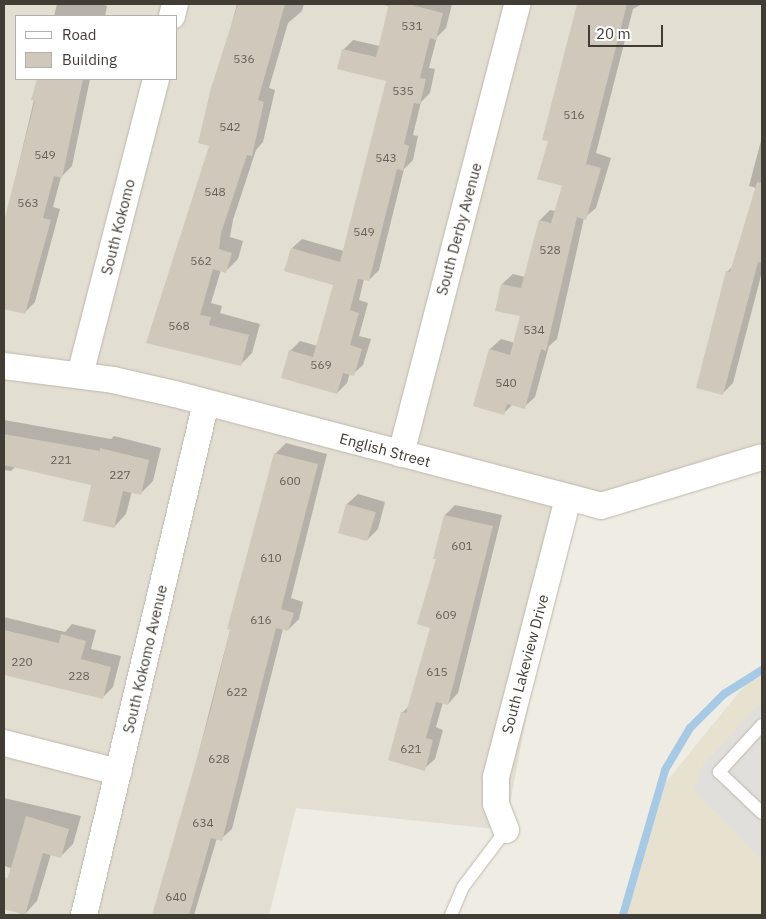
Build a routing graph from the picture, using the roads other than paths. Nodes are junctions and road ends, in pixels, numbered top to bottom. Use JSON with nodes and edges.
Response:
{"nodes":[{"id":1,"x":517,"y":4,"type":"edge"},
{"id":2,"x":156,"y":80,"type":"edge"},
{"id":3,"x":4,"y":366,"type":"edge"},
{"id":4,"x":80,"y":376,"type":"junction"},
{"id":5,"x":206,"y":403,"type":"junction"},
{"id":6,"x":401,"y":454,"type":"junction"},
{"id":7,"x":762,"y":457,"type":"edge"},
{"id":8,"x":568,"y":498,"type":"junction"},
{"id":9,"x":762,"y":725,"type":"edge"},
{"id":10,"x":4,"y":743,"type":"edge"},
{"id":11,"x":118,"y":772,"type":"junction"},
{"id":12,"x":762,"y":813,"type":"edge"},
{"id":13,"x":506,"y":830,"type":"joint"},
{"id":14,"x":84,"y":915,"type":"edge"},
{"id":15,"x":451,"y":915,"type":"edge"}],
"edges":[{"from":1,"to":6,"type":"street","name":"South Derby Avenue"},
{"from":2,"to":4,"type":"street","name":"South Kokomo"},
{"from":3,"to":4,"type":"street","name":"English Street"},
{"from":4,"to":5,"type":"street","name":"English Street"},
{"from":5,"to":6,"type":"street","name":"English Street"},
{"from":5,"to":11,"type":"street","name":"South Kokomo Avenue"},
{"from":6,"to":8,"type":"street","name":"English Street"},
{"from":7,"to":8,"type":"street","name":"English Street"},
{"from":8,"to":13,"type":"street","name":"South Lakeview Drive"},
{"from":9,"to":12,"type":"lane"},
{"from":10,"to":11,"type":"street"},
{"from":11,"to":14,"type":"street","name":"South Kokomo Avenue"},
{"from":13,"to":15,"type":"lane"}]}
